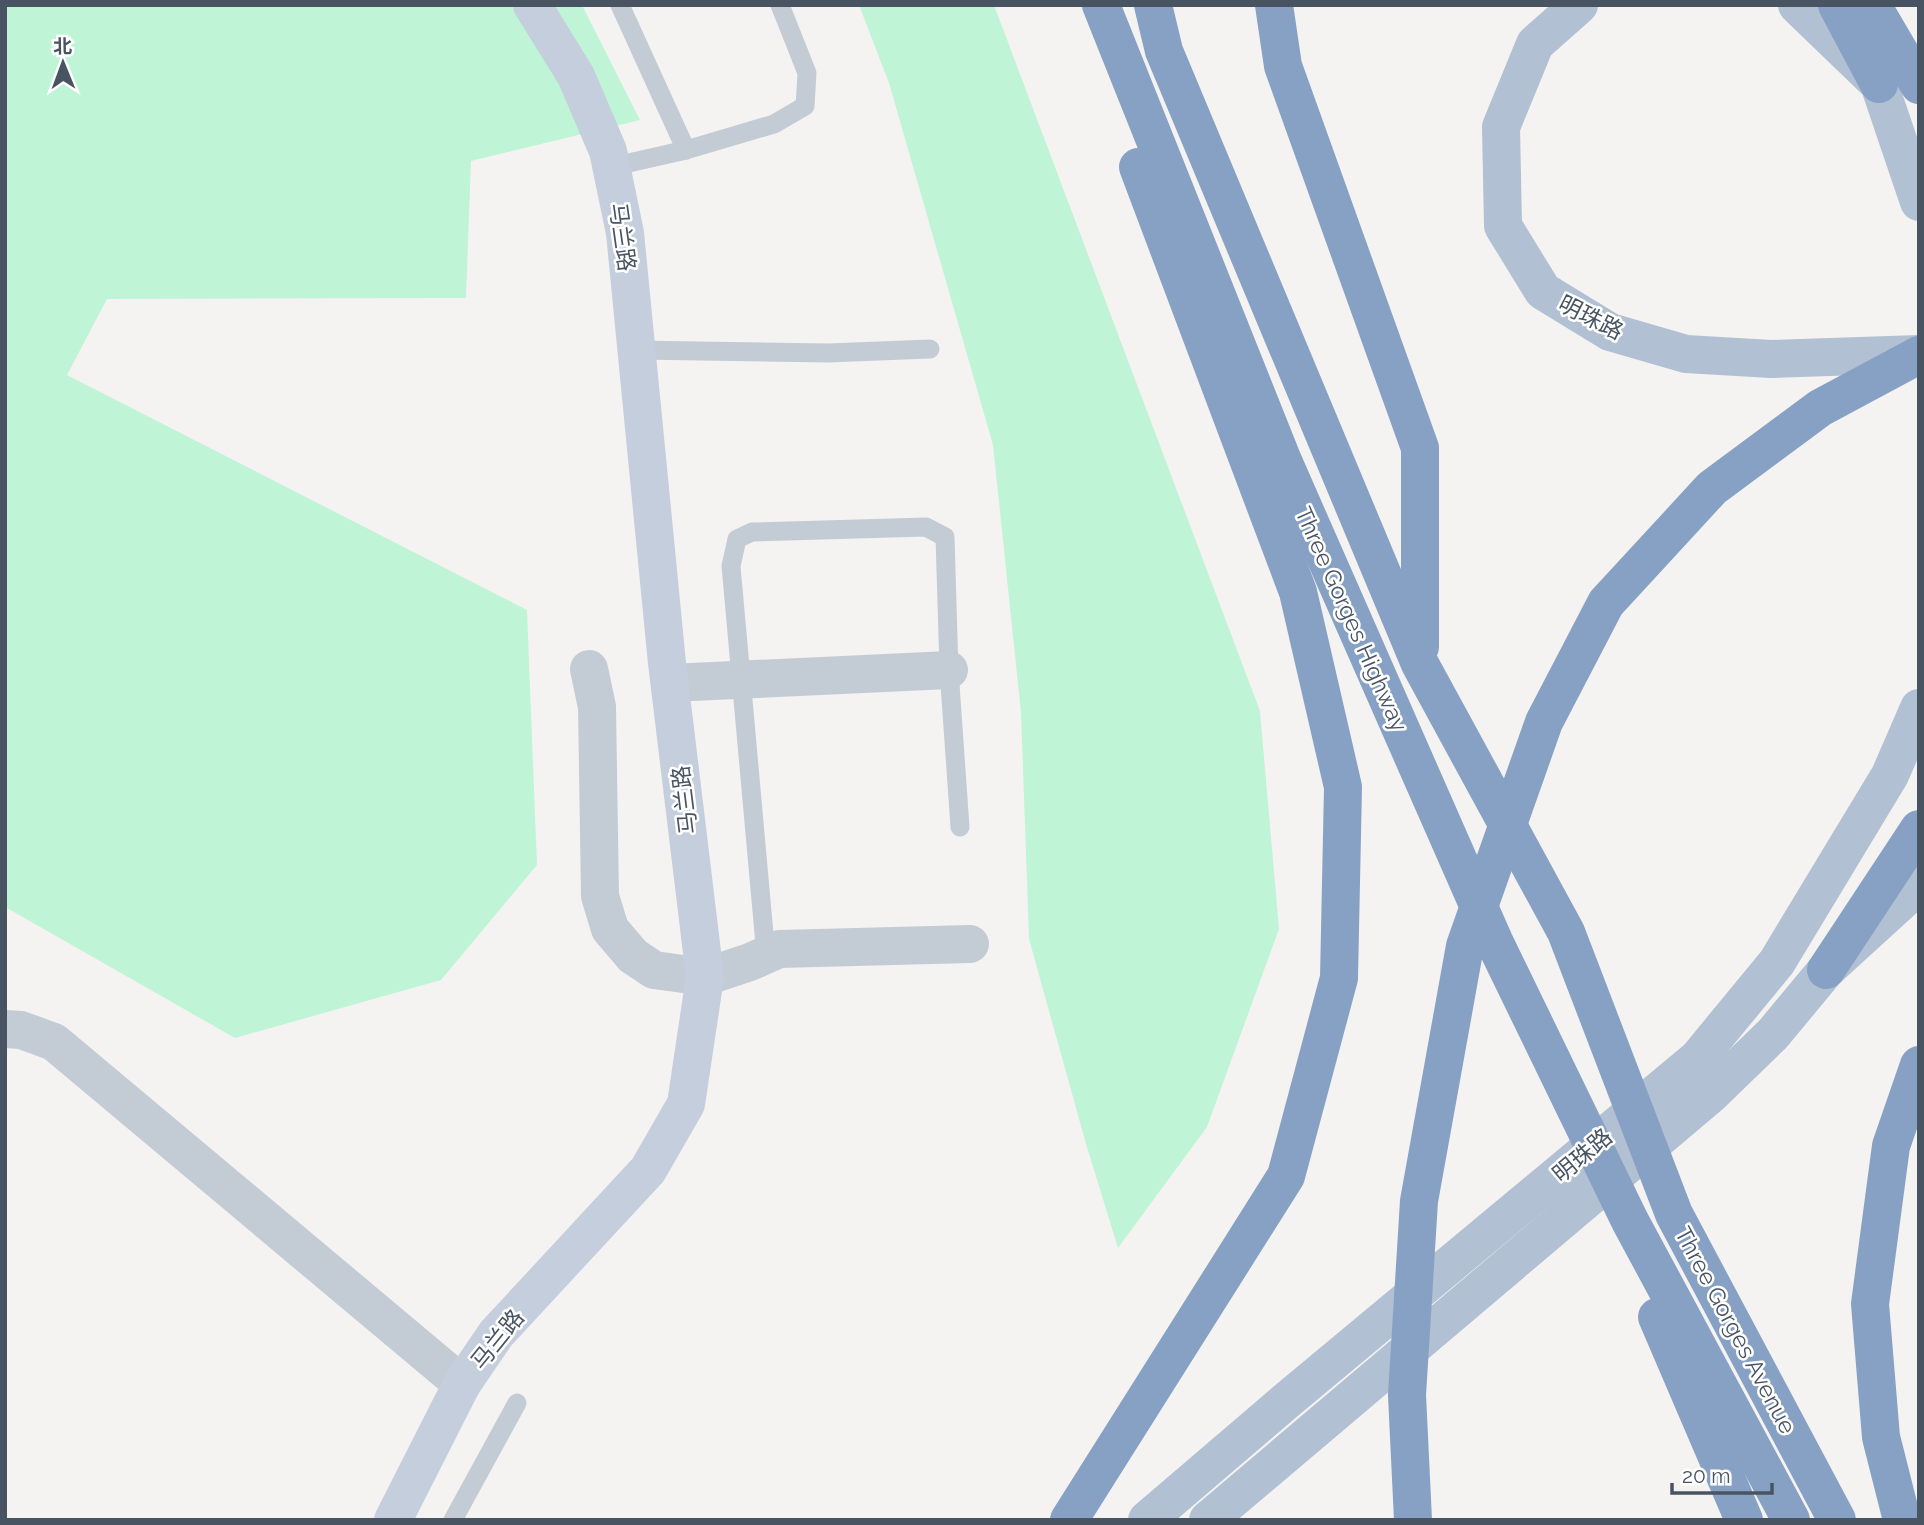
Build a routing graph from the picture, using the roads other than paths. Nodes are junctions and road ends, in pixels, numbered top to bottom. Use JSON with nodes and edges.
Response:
{"nodes":[{"id":1,"x":532,"y":5,"type":"edge"},
{"id":2,"x":620,"y":5,"type":"edge"},
{"id":3,"x":780,"y":5,"type":"edge"},
{"id":4,"x":1075,"y":5,"type":"edge"},
{"id":5,"x":1101,"y":5,"type":"edge"},
{"id":6,"x":1153,"y":5,"type":"edge"},
{"id":7,"x":1274,"y":5,"type":"edge"},
{"id":8,"x":1579,"y":5,"type":"edge"},
{"id":9,"x":1797,"y":5,"type":"edge"},
{"id":10,"x":1837,"y":5,"type":"edge"},
{"id":11,"x":1872,"y":5,"type":"edge"},
{"id":12,"x":1879,"y":84,"type":"junction"},
{"id":13,"x":1919,"y":85,"type":"edge"},
{"id":14,"x":686,"y":150,"type":"junction"},
{"id":15,"x":611,"y":167,"type":"junction"},
{"id":16,"x":1919,"y":202,"type":"edge"},
{"id":17,"x":930,"y":349,"type":"dead end"},
{"id":18,"x":636,"y":350,"type":"junction"},
{"id":19,"x":1919,"y":355,"type":"edge"},
{"id":20,"x":1420,"y":664,"type":"junction"},
{"id":21,"x":589,"y":669,"type":"dead end"},
{"id":22,"x":949,"y":670,"type":"junction"},
{"id":23,"x":743,"y":679,"type":"junction"},
{"id":24,"x":670,"y":683,"type":"junction"},
{"id":25,"x":1919,"y":708,"type":"edge"},
{"id":26,"x":960,"y":827,"type":"dead end"},
{"id":27,"x":1919,"y":829,"type":"edge"},
{"id":28,"x":1919,"y":886,"type":"edge"},
{"id":29,"x":970,"y":944,"type":"dead end"},
{"id":30,"x":765,"y":956,"type":"junction"},
{"id":31,"x":1826,"y":970,"type":"junction"},
{"id":32,"x":705,"y":977,"type":"junction"},
{"id":33,"x":5,"y":1029,"type":"edge"},
{"id":34,"x":1919,"y":1065,"type":"edge"},
{"id":35,"x":1674,"y":1214,"type":"joint"},
{"id":36,"x":1630,"y":1221,"type":"junction"},
{"id":37,"x":462,"y":1384,"type":"junction"},
{"id":38,"x":517,"y":1403,"type":"dead end"},
{"id":39,"x":393,"y":1520,"type":"edge"},
{"id":40,"x":453,"y":1520,"type":"edge"},
{"id":41,"x":1069,"y":1520,"type":"edge"},
{"id":42,"x":1147,"y":1520,"type":"edge"},
{"id":43,"x":1208,"y":1520,"type":"edge"},
{"id":44,"x":1413,"y":1520,"type":"edge"},
{"id":45,"x":1744,"y":1520,"type":"edge"},
{"id":46,"x":1791,"y":1520,"type":"edge"},
{"id":47,"x":1837,"y":1520,"type":"edge"},
{"id":48,"x":1902,"y":1520,"type":"edge"}],
"edges":[{"from":1,"to":15,"type":"street","name":"马兰路"},
{"from":2,"to":14,"type":"lane"},
{"from":3,"to":14,"type":"lane"},
{"from":4,"to":41,"type":"highway"},
{"from":5,"to":36,"type":"highway","name":"Three Gorges Highway"},
{"from":6,"to":20,"type":"highway","name":"Three Gorges Highway"},
{"from":7,"to":20,"type":"highway"},
{"from":8,"to":19,"type":"main road","name":"明珠路"},
{"from":9,"to":12,"type":"main road"},
{"from":10,"to":12,"type":"highway"},
{"from":11,"to":13,"type":"highway"},
{"from":12,"to":16,"type":"main road"},
{"from":14,"to":15,"type":"lane"},
{"from":15,"to":18,"type":"street","name":"马兰路"},
{"from":17,"to":18,"type":"lane"},
{"from":18,"to":24,"type":"street","name":"马兰路"},
{"from":19,"to":44,"type":"highway"},
{"from":20,"to":35,"type":"highway","name":"Three Gorges Highway"},
{"from":21,"to":32,"type":"street"},
{"from":22,"to":23,"type":"street"},
{"from":22,"to":23,"type":"lane"},
{"from":22,"to":26,"type":"lane"},
{"from":23,"to":24,"type":"street"},
{"from":23,"to":30,"type":"lane"},
{"from":24,"to":32,"type":"street","name":"马兰路"},
{"from":25,"to":42,"type":"main road","name":"明珠路"},
{"from":27,"to":31,"type":"highway"},
{"from":28,"to":31,"type":"main road","name":"明珠路"},
{"from":29,"to":30,"type":"street"},
{"from":30,"to":32,"type":"street"},
{"from":31,"to":43,"type":"main road","name":"明珠路"},
{"from":32,"to":37,"type":"street","name":"马兰路"},
{"from":33,"to":37,"type":"street"},
{"from":34,"to":48,"type":"highway"},
{"from":35,"to":47,"type":"highway","name":"Three Gorges Avenue"},
{"from":36,"to":45,"type":"highway"},
{"from":36,"to":46,"type":"highway","name":"Three Gorges Avenue"},
{"from":37,"to":39,"type":"street","name":"马兰路"},
{"from":38,"to":40,"type":"lane"}]}
